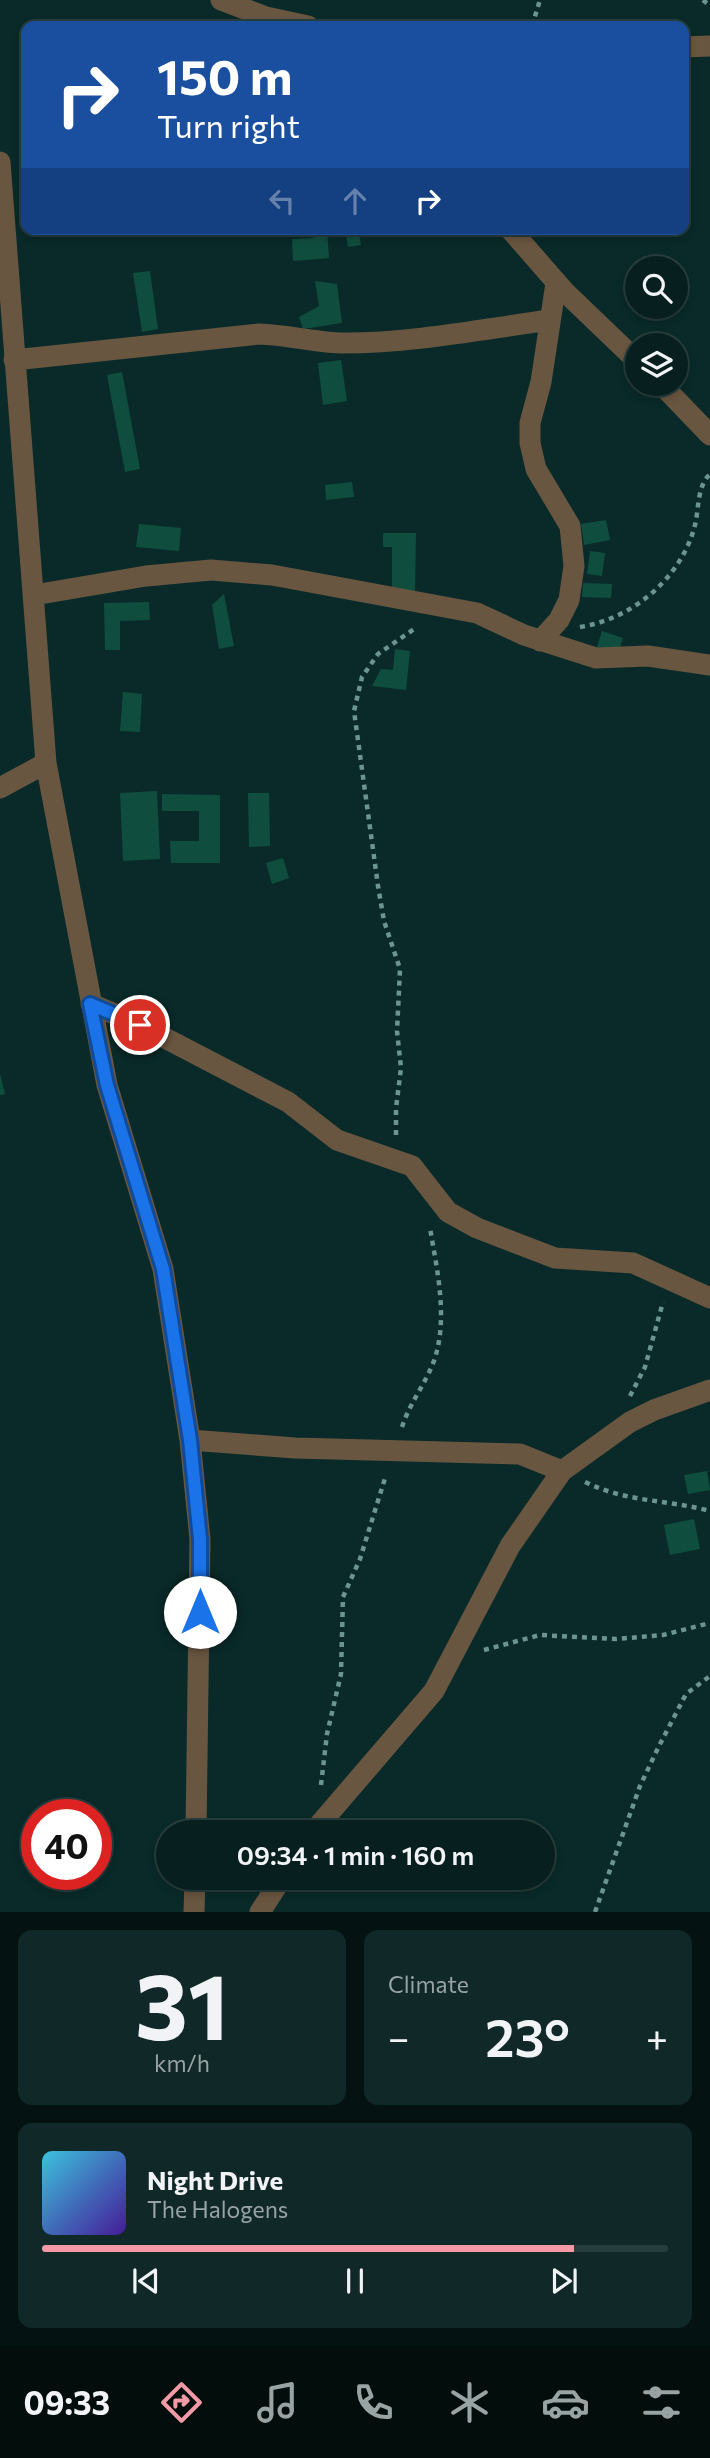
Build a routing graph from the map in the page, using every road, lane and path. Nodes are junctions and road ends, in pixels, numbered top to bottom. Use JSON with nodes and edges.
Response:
{"nodes":[{"id":1,"x":221,"y":0,"type":"edge"},
{"id":2,"x":540,"y":0,"type":"edge"},
{"id":3,"x":703,"y":0,"type":"edge"},
{"id":4,"x":710,"y":6,"type":"edge"},
{"id":5,"x":269,"y":21,"type":"edge"},
{"id":6,"x":534,"y":21,"type":"edge"},
{"id":7,"x":710,"y":46,"type":"edge"},
{"id":8,"x":689,"y":47,"type":"edge"},
{"id":9,"x":0,"y":162,"type":"edge"},
{"id":10,"x":515,"y":235,"type":"edge"},
{"id":11,"x":556,"y":283,"type":"junction"},
{"id":12,"x":550,"y":320,"type":"junction"},
{"id":13,"x":625,"y":349,"type":"edge"},
{"id":14,"x":14,"y":360,"type":"junction"},
{"id":15,"x":672,"y":396,"type":"edge"},
{"id":16,"x":710,"y":435,"type":"edge"},
{"id":17,"x":710,"y":474,"type":"edge"},
{"id":18,"x":34,"y":594,"type":"junction"},
{"id":19,"x":452,"y":609,"type":"junction"},
{"id":20,"x":544,"y":637,"type":"junction"},
{"id":21,"x":710,"y":665,"type":"edge"},
{"id":22,"x":46,"y":763,"type":"junction"},
{"id":23,"x":0,"y":788,"type":"edge"},
{"id":24,"x":90,"y":1004,"type":"junction"},
{"id":25,"x":400,"y":1160,"type":"junction"},
{"id":26,"x":425,"y":1185,"type":"junction"},
{"id":27,"x":668,"y":1280,"type":"junction"},
{"id":28,"x":710,"y":1298,"type":"edge"},
{"id":29,"x":710,"y":1391,"type":"edge"},
{"id":30,"x":626,"y":1402,"type":"dead end"},
{"id":31,"x":190,"y":1440,"type":"junction"},
{"id":32,"x":395,"y":1449,"type":"junction"},
{"id":33,"x":562,"y":1471,"type":"junction"},
{"id":34,"x":710,"y":1511,"type":"edge"},
{"id":35,"x":710,"y":1623,"type":"edge"},
{"id":36,"x":447,"y":1669,"type":"junction"},
{"id":37,"x":710,"y":1676,"type":"edge"},
{"id":38,"x":196,"y":1820,"type":"edge"},
{"id":39,"x":317,"y":1820,"type":"edge"},
{"id":40,"x":323,"y":1820,"type":"edge"},
{"id":41,"x":195,"y":1890,"type":"edge"},
{"id":42,"x":274,"y":1890,"type":"edge"},
{"id":43,"x":194,"y":1912,"type":"edge"},
{"id":44,"x":260,"y":1912,"type":"edge"},
{"id":45,"x":595,"y":1912,"type":"edge"}],
"edges":[{"from":1,"to":5,"type":"street"},
{"from":2,"to":6,"type":"path"},
{"from":3,"to":4,"type":"path"},
{"from":7,"to":8,"type":"street"},
{"from":9,"to":14,"type":"street"},
{"from":10,"to":11,"type":"street"},
{"from":11,"to":12,"type":"street"},
{"from":11,"to":13,"type":"street"},
{"from":12,"to":14,"type":"street"},
{"from":12,"to":20,"type":"street"},
{"from":14,"to":18,"type":"street"},
{"from":15,"to":16,"type":"street"},
{"from":17,"to":20,"type":"path"},
{"from":18,"to":19,"type":"street"},
{"from":18,"to":22,"type":"street"},
{"from":19,"to":20,"type":"street"},
{"from":19,"to":25,"type":"path"},
{"from":20,"to":21,"type":"street"},
{"from":22,"to":23,"type":"street"},
{"from":22,"to":24,"type":"street"},
{"from":24,"to":25,"type":"street"},
{"from":24,"to":31,"type":"street"},
{"from":25,"to":26,"type":"street"},
{"from":26,"to":27,"type":"street"},
{"from":26,"to":32,"type":"path"},
{"from":27,"to":28,"type":"street"},
{"from":27,"to":30,"type":"path"},
{"from":29,"to":33,"type":"street"},
{"from":31,"to":32,"type":"street"},
{"from":31,"to":38,"type":"street"},
{"from":32,"to":33,"type":"street"},
{"from":32,"to":39,"type":"path"},
{"from":33,"to":34,"type":"path"},
{"from":33,"to":36,"type":"street"},
{"from":35,"to":36,"type":"path"},
{"from":36,"to":40,"type":"street"},
{"from":37,"to":45,"type":"path"},
{"from":41,"to":43,"type":"street"},
{"from":42,"to":44,"type":"street"}]}
